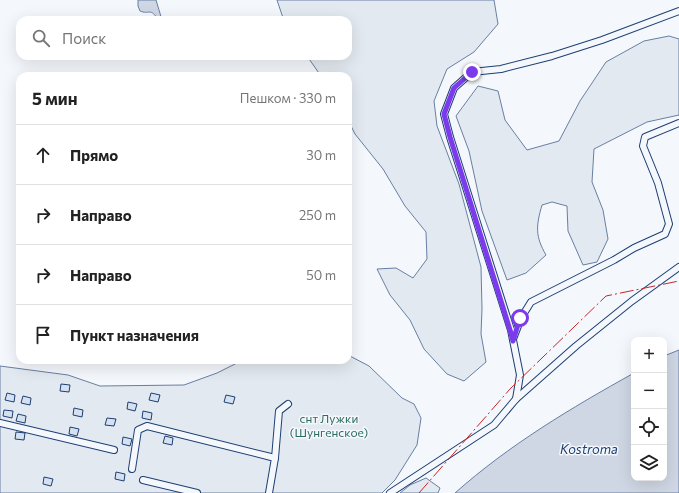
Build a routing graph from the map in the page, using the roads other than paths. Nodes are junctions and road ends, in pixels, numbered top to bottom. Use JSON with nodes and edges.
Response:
{"nodes":[{"id":1,"x":679,"y":11,"type":"edge"},
{"id":2,"x":679,"y":123,"type":"edge"},
{"id":3,"x":679,"y":267,"type":"edge"},
{"id":4,"x":513,"y":341,"type":"junction"},
{"id":5,"x":516,"y":399,"type":"junction"},
{"id":6,"x":288,"y":404,"type":"dead end"},
{"id":7,"x":0,"y":423,"type":"edge"},
{"id":8,"x":114,"y":450,"type":"dead end"},
{"id":9,"x":275,"y":458,"type":"junction"},
{"id":10,"x":132,"y":469,"type":"dead end"},
{"id":11,"x":143,"y":480,"type":"dead end"},
{"id":12,"x":197,"y":493,"type":"edge"},
{"id":13,"x":269,"y":493,"type":"edge"},
{"id":14,"x":390,"y":493,"type":"edge"}],
"edges":[{"from":1,"to":4,"type":"street"},
{"from":2,"to":4,"type":"street"},
{"from":3,"to":5,"type":"street"},
{"from":4,"to":5,"type":"street"},
{"from":5,"to":14,"type":"street"},
{"from":6,"to":9,"type":"street"},
{"from":7,"to":8,"type":"street"},
{"from":9,"to":10,"type":"street"},
{"from":9,"to":13,"type":"street"},
{"from":11,"to":12,"type":"street"}]}
